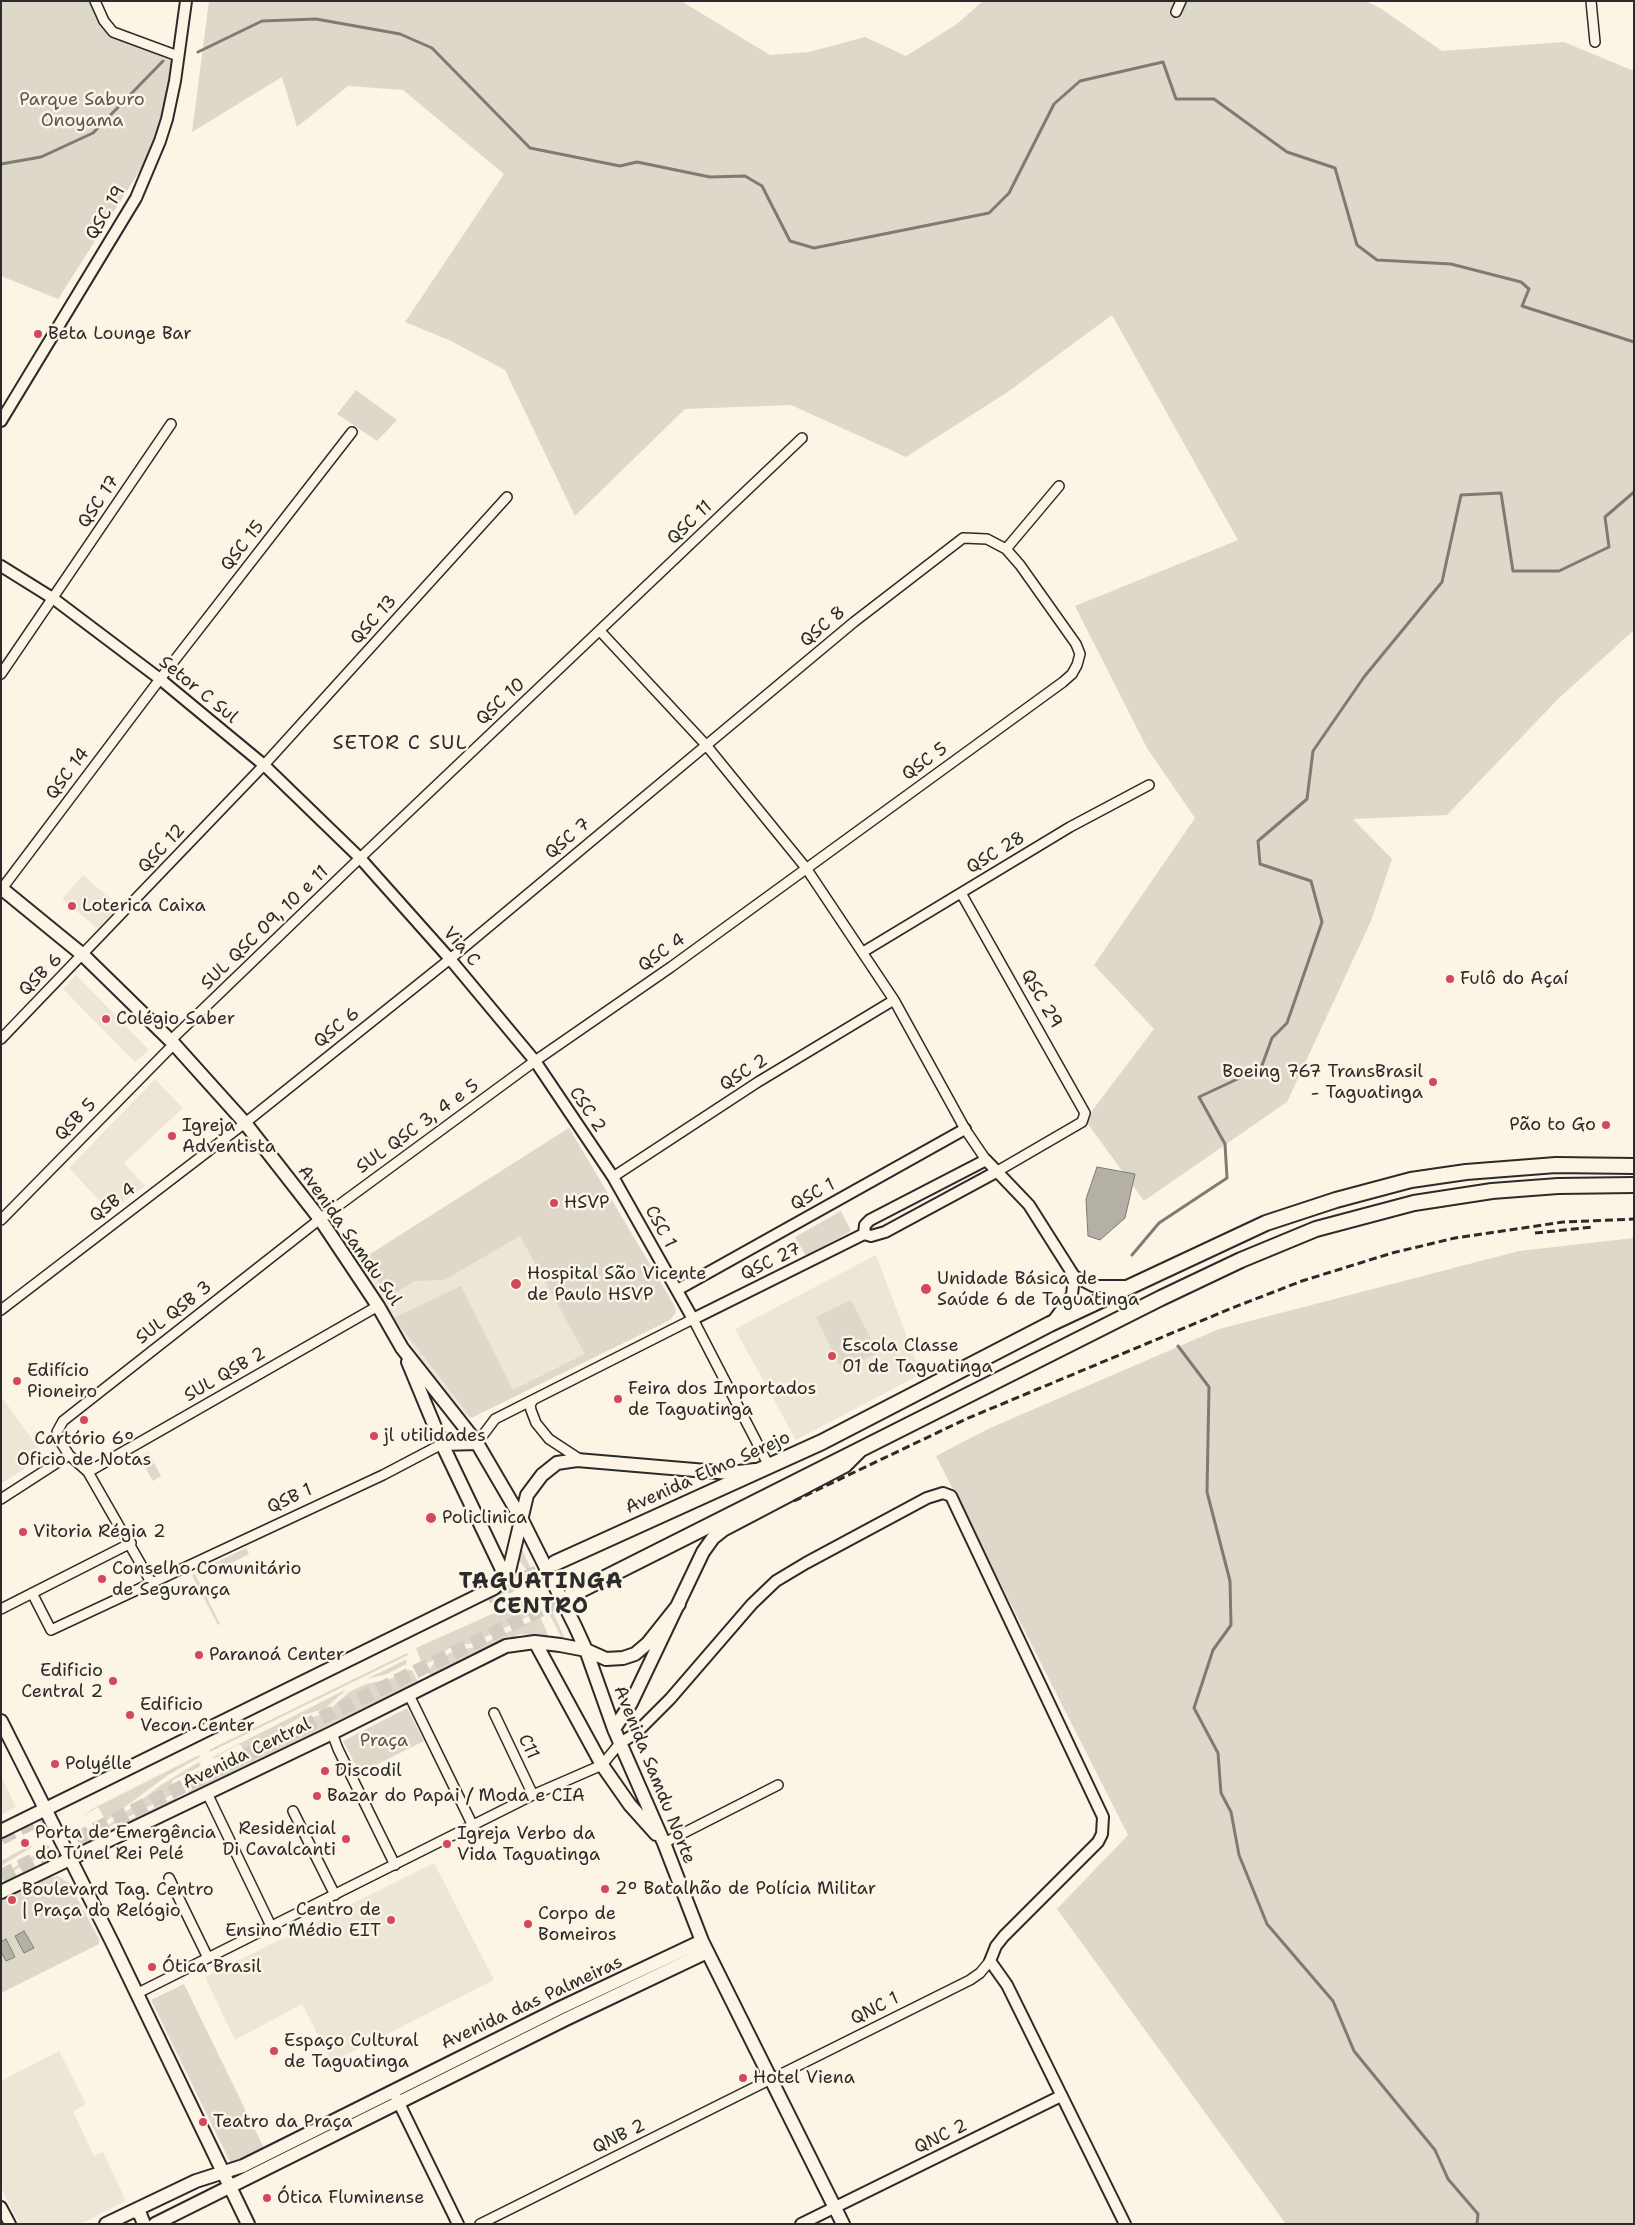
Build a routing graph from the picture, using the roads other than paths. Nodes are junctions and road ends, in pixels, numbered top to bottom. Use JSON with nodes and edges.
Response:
{"nodes":[{"id":1,"x":95,"y":1,"type":"edge"},
{"id":2,"x":186,"y":1,"type":"edge"},
{"id":3,"x":1181,"y":1,"type":"edge"},
{"id":4,"x":1591,"y":1,"type":"edge"},
{"id":5,"x":1176,"y":12,"type":"dead end"},
{"id":6,"x":1595,"y":42,"type":"dead end"},
{"id":7,"x":178,"y":56,"type":"junction"},
{"id":8,"x":1,"y":421,"type":"edge"},
{"id":9,"x":171,"y":424,"type":"dead end"},
{"id":10,"x":352,"y":432,"type":"dead end"},
{"id":11,"x":802,"y":438,"type":"dead end"},
{"id":12,"x":1059,"y":486,"type":"dead end"},
{"id":13,"x":507,"y":497,"type":"dead end"},
{"id":14,"x":1006,"y":549,"type":"junction"},
{"id":15,"x":1,"y":566,"type":"edge"},
{"id":16,"x":54,"y":599,"type":"junction"},
{"id":17,"x":600,"y":631,"type":"junction"},
{"id":18,"x":1,"y":674,"type":"edge"},
{"id":19,"x":160,"y":679,"type":"junction"},
{"id":20,"x":706,"y":745,"type":"junction"},
{"id":21,"x":264,"y":764,"type":"junction"},
{"id":22,"x":1149,"y":785,"type":"dead end"},
{"id":23,"x":360,"y":858,"type":"junction"},
{"id":24,"x":806,"y":868,"type":"junction"},
{"id":25,"x":2,"y":889,"type":"edge"},
{"id":26,"x":962,"y":893,"type":"junction"},
{"id":27,"x":863,"y":952,"type":"junction"},
{"id":28,"x":83,"y":956,"type":"junction"},
{"id":29,"x":450,"y":959,"type":"junction"},
{"id":30,"x":894,"y":1000,"type":"junction"},
{"id":31,"x":1,"y":1039,"type":"edge"},
{"id":32,"x":172,"y":1043,"type":"junction"},
{"id":33,"x":535,"y":1061,"type":"junction"},
{"id":34,"x":245,"y":1123,"type":"junction"},
{"id":35,"x":965,"y":1129,"type":"junction"},
{"id":36,"x":986,"y":1160,"type":"junction"},
{"id":37,"x":1634,"y":1166,"type":"edge"},
{"id":38,"x":996,"y":1172,"type":"junction"},
{"id":39,"x":613,"y":1177,"type":"junction"},
{"id":40,"x":1634,"y":1185,"type":"edge"},
{"id":41,"x":320,"y":1219,"type":"junction"},
{"id":42,"x":1,"y":1220,"type":"edge"},
{"id":43,"x":864,"y":1234,"type":"junction"},
{"id":44,"x":1074,"y":1276,"type":"junction"},
{"id":45,"x":1128,"y":1286,"type":"junction"},
{"id":46,"x":677,"y":1290,"type":"junction"},
{"id":47,"x":378,"y":1306,"type":"junction"},
{"id":48,"x":1,"y":1310,"type":"edge"},
{"id":49,"x":693,"y":1319,"type":"junction"},
{"id":50,"x":1050,"y":1324,"type":"junction"},
{"id":51,"x":402,"y":1348,"type":"junction"},
{"id":52,"x":533,"y":1400,"type":"junction"},
{"id":53,"x":477,"y":1443,"type":"junction"},
{"id":54,"x":442,"y":1444,"type":"junction"},
{"id":55,"x":863,"y":1449,"type":"junction"},
{"id":56,"x":69,"y":1455,"type":"junction"},
{"id":57,"x":581,"y":1460,"type":"junction"},
{"id":58,"x":769,"y":1466,"type":"junction"},
{"id":59,"x":88,"y":1472,"type":"junction"},
{"id":60,"x":1,"y":1499,"type":"edge"},
{"id":61,"x":522,"y":1520,"type":"junction"},
{"id":62,"x":131,"y":1543,"type":"junction"},
{"id":63,"x":555,"y":1563,"type":"tunnel mouth"},
{"id":64,"x":506,"y":1578,"type":"junction"},
{"id":65,"x":553,"y":1581,"type":"joint"},
{"id":66,"x":151,"y":1582,"type":"junction"},
{"id":67,"x":32,"y":1593,"type":"junction"},
{"id":68,"x":570,"y":1595,"type":"tunnel mouth"},
{"id":69,"x":679,"y":1604,"type":"junction"},
{"id":70,"x":1,"y":1609,"type":"edge"},
{"id":71,"x":535,"y":1642,"type":"junction"},
{"id":72,"x":586,"y":1650,"type":"junction"},
{"id":73,"x":410,"y":1695,"type":"junction"},
{"id":74,"x":494,"y":1713,"type":"dead end"},
{"id":75,"x":1,"y":1721,"type":"edge"},
{"id":76,"x":614,"y":1729,"type":"junction"},
{"id":77,"x":332,"y":1733,"type":"junction"},
{"id":78,"x":620,"y":1743,"type":"junction"},
{"id":79,"x":602,"y":1765,"type":"junction"},
{"id":80,"x":778,"y":1785,"type":"dead end"},
{"id":81,"x":207,"y":1793,"type":"junction"},
{"id":82,"x":533,"y":1795,"type":"junction"},
{"id":83,"x":46,"y":1811,"type":"junction"},
{"id":84,"x":292,"y":1811,"type":"dead end"},
{"id":85,"x":473,"y":1826,"type":"junction"},
{"id":86,"x":1,"y":1831,"type":"edge"},
{"id":87,"x":664,"y":1843,"type":"junction"},
{"id":88,"x":68,"y":1855,"type":"junction"},
{"id":89,"x":395,"y":1865,"type":"junction"},
{"id":90,"x":170,"y":1878,"type":"dead end"},
{"id":91,"x":1,"y":1892,"type":"edge"},
{"id":92,"x":335,"y":1894,"type":"junction"},
{"id":93,"x":271,"y":1926,"type":"junction"},
{"id":94,"x":705,"y":1946,"type":"junction"},
{"id":95,"x":208,"y":1958,"type":"junction"},
{"id":96,"x":990,"y":1961,"type":"junction"},
{"id":97,"x":136,"y":1994,"type":"junction"},
{"id":98,"x":563,"y":2013,"type":"junction"},
{"id":99,"x":772,"y":2080,"type":"junction"},
{"id":100,"x":393,"y":2090,"type":"junction"},
{"id":101,"x":1061,"y":2096,"type":"junction"},
{"id":102,"x":399,"y":2102,"type":"junction"},
{"id":103,"x":222,"y":2172,"type":"junction"},
{"id":104,"x":230,"y":2186,"type":"junction"},
{"id":105,"x":1,"y":2206,"type":"edge"},
{"id":106,"x":835,"y":2207,"type":"junction"},
{"id":107,"x":134,"y":2211,"type":"junction"},
{"id":108,"x":10,"y":2224,"type":"edge"},
{"id":109,"x":106,"y":2224,"type":"edge"},
{"id":110,"x":144,"y":2224,"type":"edge"},
{"id":111,"x":155,"y":2224,"type":"edge"},
{"id":112,"x":248,"y":2224,"type":"edge"},
{"id":113,"x":458,"y":2224,"type":"edge"},
{"id":114,"x":480,"y":2224,"type":"edge"},
{"id":115,"x":801,"y":2224,"type":"edge"},
{"id":116,"x":843,"y":2224,"type":"edge"},
{"id":117,"x":1125,"y":2224,"type":"edge"}],
"edges":[{"from":1,"to":7,"type":"street"},
{"from":2,"to":7,"type":"street","name":"QSC 19"},
{"from":3,"to":5,"type":"street"},
{"from":4,"to":6,"type":"street"},
{"from":7,"to":8,"type":"street","name":"QSC 19"},
{"from":9,"to":16,"type":"street","name":"QSC 17"},
{"from":10,"to":19,"type":"street","name":"QSC 15"},
{"from":11,"to":17,"type":"street","name":"QSC 11"},
{"from":12,"to":14,"type":"street"},
{"from":13,"to":21,"type":"street","name":"QSC 13"},
{"from":14,"to":20,"type":"street","name":"QSC 8"},
{"from":14,"to":24,"type":"street","name":"QSC 5"},
{"from":15,"to":16,"type":"street","name":"Setor C Sul"},
{"from":16,"to":18,"type":"street","name":"QSC 17"},
{"from":16,"to":19,"type":"street","name":"Setor C Sul"},
{"from":17,"to":20,"type":"street"},
{"from":17,"to":23,"type":"street","name":"QSC 10"},
{"from":19,"to":21,"type":"street","name":"Setor C Sul"},
{"from":19,"to":25,"type":"street","name":"QSC 14"},
{"from":20,"to":24,"type":"street"},
{"from":20,"to":29,"type":"street","name":"QSC 7"},
{"from":21,"to":23,"type":"street","name":"Setor C Sul"},
{"from":21,"to":28,"type":"street","name":"QSC 12"},
{"from":22,"to":26,"type":"street","name":"QSC 28"},
{"from":23,"to":29,"type":"street","name":"Via C"},
{"from":23,"to":32,"type":"street","name":"SUL QSC 09, 10 e 11"},
{"from":24,"to":27,"type":"street"},
{"from":24,"to":33,"type":"street","name":"QSC 4"},
{"from":25,"to":28,"type":"main road","name":"Avenida Samdu Sul"},
{"from":26,"to":27,"type":"street","name":"QSC 28"},
{"from":26,"to":38,"type":"street","name":"QSC 29"},
{"from":27,"to":30,"type":"street"},
{"from":28,"to":31,"type":"street","name":"QSB 6"},
{"from":28,"to":32,"type":"main road","name":"Avenida Samdu Sul"},
{"from":29,"to":33,"type":"street","name":"Via C"},
{"from":29,"to":34,"type":"street","name":"QSC 6"},
{"from":30,"to":35,"type":"street"},
{"from":30,"to":39,"type":"street","name":"QSC 2"},
{"from":32,"to":34,"type":"main road","name":"Avenida Samdu Sul"},
{"from":32,"to":42,"type":"street","name":"QSB 5"},
{"from":33,"to":39,"type":"street","name":"CSC 2"},
{"from":33,"to":41,"type":"street","name":"SUL QSC 3, 4 e 5"},
{"from":34,"to":41,"type":"main road","name":"Avenida Samdu Sul"},
{"from":34,"to":48,"type":"street","name":"QSB 4"},
{"from":35,"to":36,"type":"street"},
{"from":35,"to":46,"type":"street","name":"QSC 1"},
{"from":36,"to":38,"type":"street"},
{"from":36,"to":43,"type":"street","name":"QSC 27"},
{"from":37,"to":45,"type":"main road","name":"Avenida Elmo Serejo"},
{"from":38,"to":43,"type":"street","name":"QSC 27"},
{"from":38,"to":44,"type":"street"},
{"from":39,"to":46,"type":"street","name":"CSC 1"},
{"from":40,"to":55,"type":"main road"},
{"from":41,"to":47,"type":"main road","name":"Avenida Samdu Sul"},
{"from":41,"to":56,"type":"street","name":"SUL QSB 3"},
{"from":43,"to":49,"type":"street","name":"QSC 27"},
{"from":44,"to":45,"type":"street"},
{"from":44,"to":50,"type":"street"},
{"from":45,"to":50,"type":"main road","name":"Avenida Elmo Serejo"},
{"from":46,"to":49,"type":"street","name":"CSC 1"},
{"from":47,"to":51,"type":"main road","name":"Avenida Samdu Sul"},
{"from":47,"to":59,"type":"street","name":"SUL QSB 2"},
{"from":49,"to":52,"type":"street"},
{"from":49,"to":58,"type":"street"},
{"from":50,"to":58,"type":"main road","name":"Avenida Elmo Serejo"},
{"from":51,"to":53,"type":"main road","name":"Avenida Samdu Sul"},
{"from":51,"to":54,"type":"main road"},
{"from":52,"to":53,"type":"street"},
{"from":52,"to":57,"type":"street"},
{"from":53,"to":54,"type":"main road"},
{"from":53,"to":61,"type":"main road","name":"Avenida Samdu Sul"},
{"from":54,"to":64,"type":"main road"},
{"from":54,"to":66,"type":"street","name":"QSB 1"},
{"from":55,"to":68,"type":"main road"},
{"from":55,"to":69,"type":"main road"},
{"from":56,"to":59,"type":"street"},
{"from":56,"to":60,"type":"street"},
{"from":57,"to":58,"type":"main road"},
{"from":57,"to":61,"type":"main road"},
{"from":58,"to":63,"type":"main road","name":"Avenida Elmo Serejo"},
{"from":59,"to":62,"type":"street"},
{"from":61,"to":64,"type":"main road"},
{"from":61,"to":65,"type":"main road","name":"Avenida Samdu Sul"},
{"from":62,"to":66,"type":"street"},
{"from":62,"to":67,"type":"street"},
{"from":64,"to":83,"type":"main road"},
{"from":65,"to":72,"type":"main road","name":"Avenida Samdu Norte"},
{"from":66,"to":67,"type":"street","name":"QSB 1"},
{"from":67,"to":70,"type":"street"},
{"from":69,"to":72,"type":"main road","name":"Avenida Central"},
{"from":69,"to":76,"type":"main road"},
{"from":71,"to":72,"type":"main road","name":"Avenida Central"},
{"from":71,"to":73,"type":"main road","name":"Avenida Central"},
{"from":71,"to":79,"type":"main road"},
{"from":72,"to":76,"type":"main road","name":"Avenida Samdu Norte"},
{"from":73,"to":77,"type":"main road","name":"Avenida Central"},
{"from":73,"to":85,"type":"street"},
{"from":74,"to":82,"type":"street","name":"C11"},
{"from":75,"to":83,"type":"main road"},
{"from":76,"to":78,"type":"main road","name":"Avenida Samdu Norte"},
{"from":77,"to":81,"type":"main road","name":"Avenida Central"},
{"from":77,"to":89,"type":"street"},
{"from":78,"to":79,"type":"street"},
{"from":78,"to":87,"type":"main road","name":"Avenida Samdu Norte"},
{"from":78,"to":96,"type":"street"},
{"from":79,"to":82,"type":"street"},
{"from":79,"to":87,"type":"main road"},
{"from":80,"to":87,"type":"street"},
{"from":81,"to":88,"type":"main road","name":"Avenida Central"},
{"from":81,"to":93,"type":"street"},
{"from":82,"to":85,"type":"street"},
{"from":83,"to":86,"type":"main road"},
{"from":83,"to":88,"type":"main road"},
{"from":84,"to":92,"type":"street"},
{"from":85,"to":89,"type":"street"},
{"from":87,"to":94,"type":"main road","name":"Avenida Samdu Norte"},
{"from":88,"to":91,"type":"main road","name":"Avenida Central"},
{"from":88,"to":97,"type":"main road"},
{"from":89,"to":92,"type":"street"},
{"from":90,"to":95,"type":"street"},
{"from":92,"to":93,"type":"street"},
{"from":93,"to":95,"type":"street"},
{"from":94,"to":98,"type":"main road","name":"Avenida das Palmeiras"},
{"from":94,"to":99,"type":"main road","name":"Avenida Samdu Norte"},
{"from":95,"to":97,"type":"street"},
{"from":96,"to":99,"type":"street","name":"QNC 1"},
{"from":96,"to":101,"type":"street"},
{"from":97,"to":103,"type":"main road"},
{"from":98,"to":100,"type":"main road","name":"Avenida das Palmeiras"},
{"from":98,"to":102,"type":"main road","name":"Avenida das Palmeiras"},
{"from":99,"to":106,"type":"main road","name":"Avenida Samdu Norte"},
{"from":99,"to":114,"type":"street","name":"QNB 2"},
{"from":100,"to":102,"type":"street"},
{"from":100,"to":103,"type":"main road","name":"Avenida das Palmeiras"},
{"from":101,"to":106,"type":"street","name":"QNC 2"},
{"from":101,"to":117,"type":"street"},
{"from":102,"to":104,"type":"main road","name":"Avenida das Palmeiras"},
{"from":102,"to":113,"type":"street"},
{"from":103,"to":104,"type":"main road"},
{"from":103,"to":107,"type":"main road","name":"Avenida das Palmeiras"},
{"from":104,"to":111,"type":"main road","name":"Avenida das Palmeiras"},
{"from":104,"to":112,"type":"main road"},
{"from":105,"to":108,"type":"street"},
{"from":106,"to":115,"type":"street","name":"QNC 2"},
{"from":106,"to":116,"type":"main road","name":"Avenida Samdu Norte"},
{"from":107,"to":109,"type":"main road","name":"Avenida das Palmeiras"},
{"from":107,"to":110,"type":"main road"}]}
